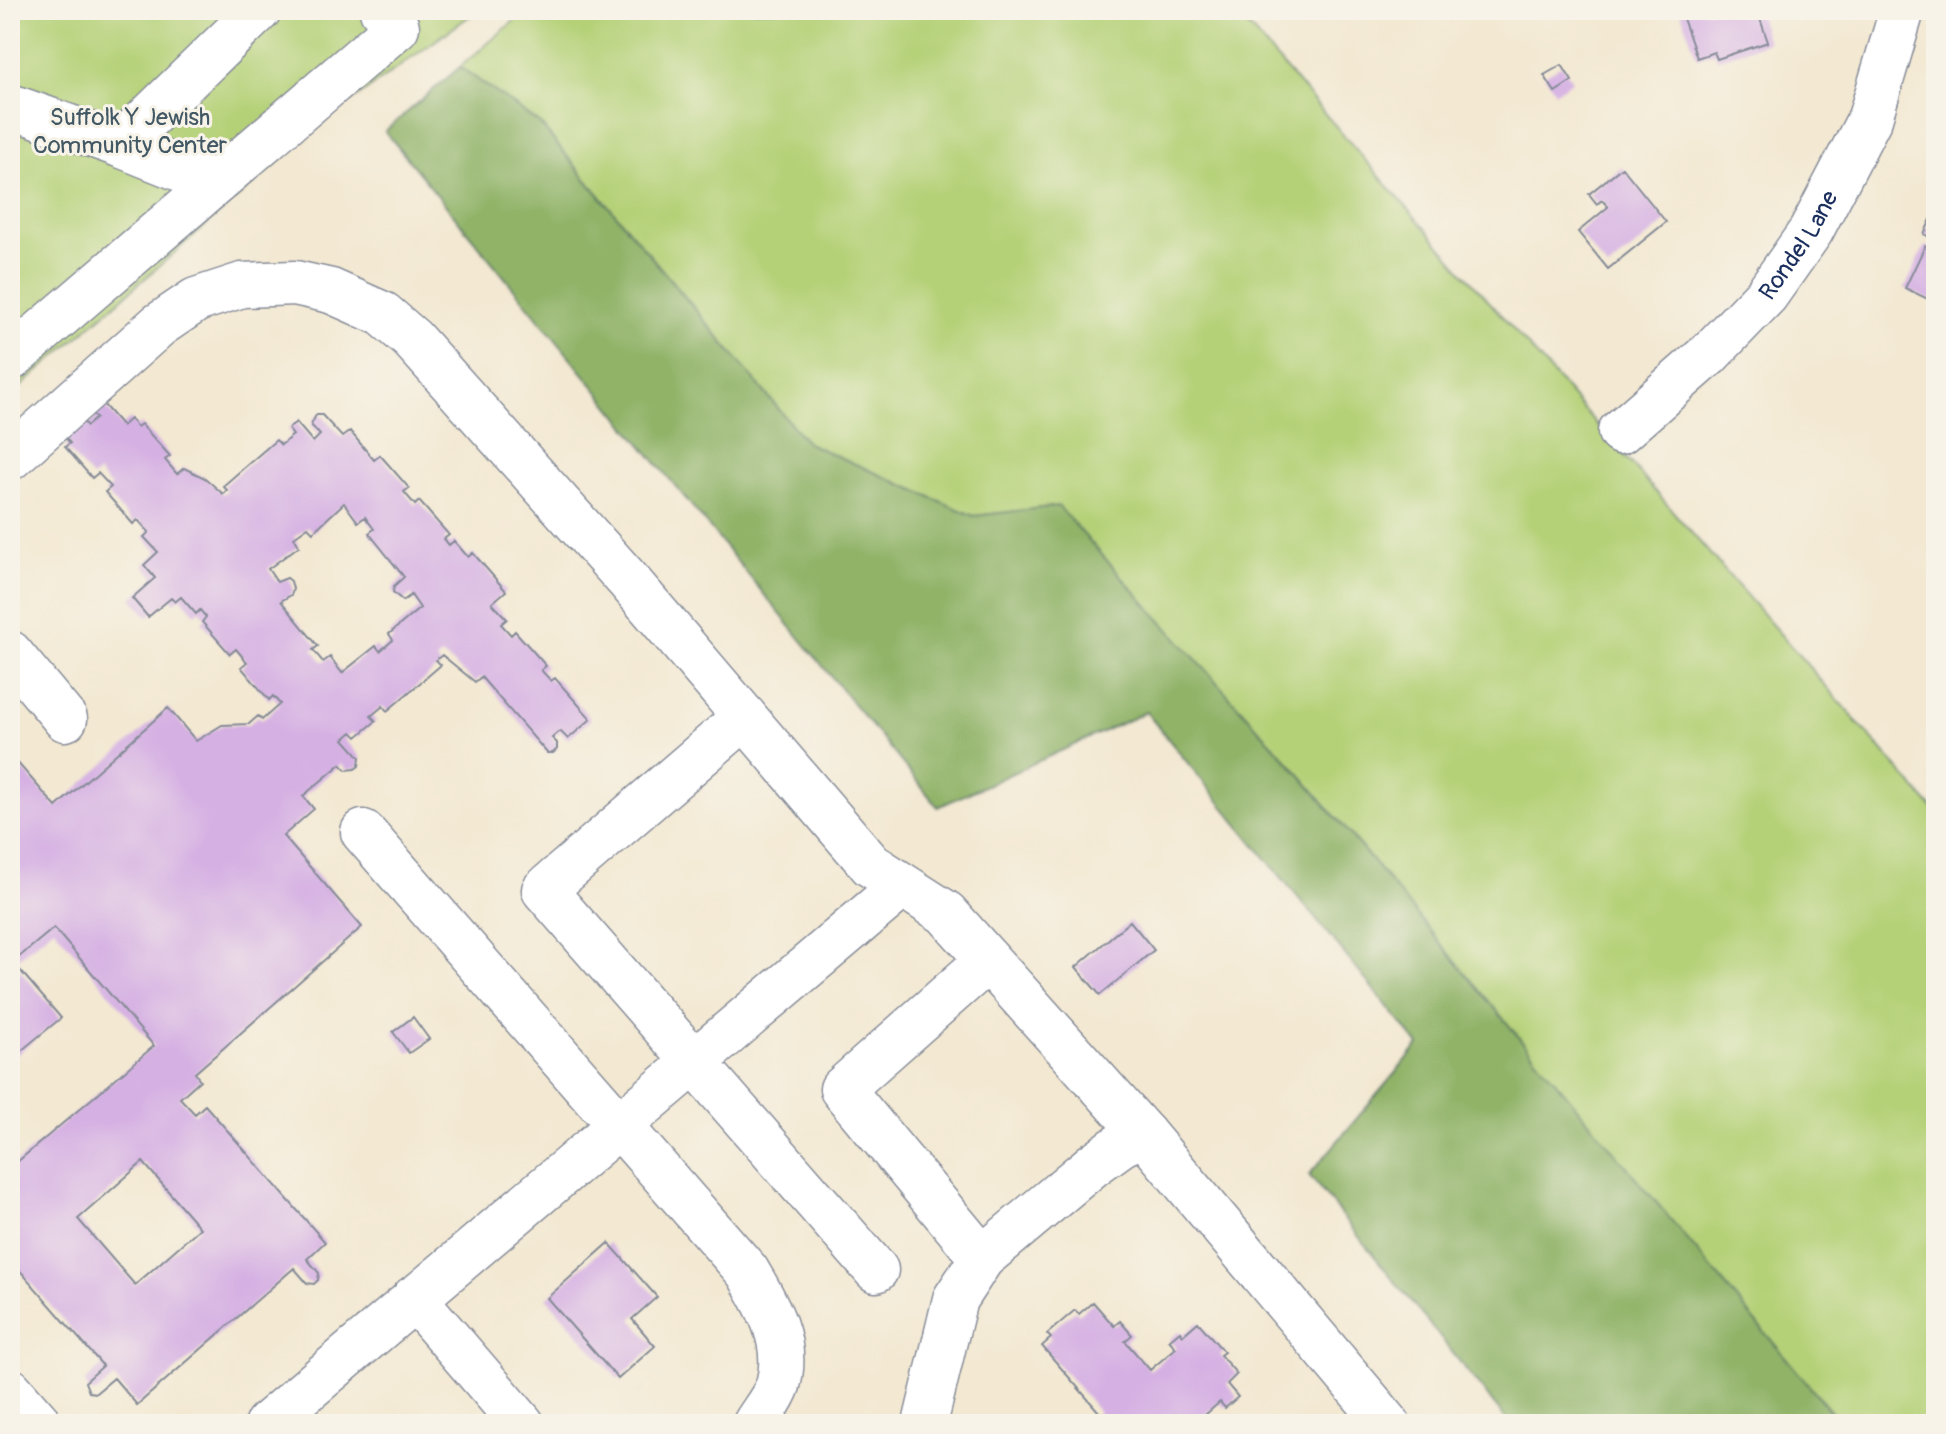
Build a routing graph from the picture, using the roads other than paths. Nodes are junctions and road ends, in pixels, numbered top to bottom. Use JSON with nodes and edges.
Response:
{"nodes":[{"id":1,"x":259,"y":10,"type":"edge"},
{"id":2,"x":382,"y":10,"type":"edge"},
{"id":3,"x":1902,"y":10,"type":"edge"},
{"id":4,"x":10,"y":106,"type":"edge"},
{"id":5,"x":120,"y":145,"type":"junction"},
{"id":6,"x":215,"y":183,"type":"junction"},
{"id":7,"x":10,"y":359,"type":"edge"},
{"id":8,"x":1620,"y":432,"type":"dead end"},
{"id":9,"x":10,"y":458,"type":"edge"},
{"id":10,"x":10,"y":653,"type":"edge"},
{"id":11,"x":745,"y":717,"type":"junction"},
{"id":12,"x":65,"y":719,"type":"dead end"},
{"id":13,"x":363,"y":832,"type":"dead end"},
{"id":14,"x":902,"y":886,"type":"junction"},
{"id":15,"x":988,"y":960,"type":"junction"},
{"id":16,"x":695,"y":1062,"type":"junction"},
{"id":17,"x":621,"y":1124,"type":"junction"},
{"id":18,"x":1144,"y":1134,"type":"junction"},
{"id":19,"x":982,"y":1258,"type":"junction"},
{"id":20,"x":876,"y":1270,"type":"dead end"},
{"id":21,"x":414,"y":1298,"type":"junction"},
{"id":22,"x":10,"y":1390,"type":"edge"},
{"id":23,"x":40,"y":1424,"type":"edge"},
{"id":24,"x":267,"y":1424,"type":"edge"},
{"id":25,"x":522,"y":1424,"type":"edge"},
{"id":26,"x":755,"y":1424,"type":"edge"},
{"id":27,"x":925,"y":1424,"type":"edge"},
{"id":28,"x":1388,"y":1424,"type":"edge"}],
"edges":[{"from":1,"to":5,"type":"street"},
{"from":2,"to":6,"type":"street"},
{"from":3,"to":8,"type":"street","name":"Rondel Lane"},
{"from":4,"to":5,"type":"street"},
{"from":5,"to":6,"type":"street"},
{"from":6,"to":7,"type":"street"},
{"from":9,"to":11,"type":"street"},
{"from":10,"to":12,"type":"street"},
{"from":11,"to":14,"type":"street"},
{"from":11,"to":16,"type":"street"},
{"from":13,"to":17,"type":"street"},
{"from":14,"to":15,"type":"street"},
{"from":14,"to":16,"type":"street"},
{"from":15,"to":18,"type":"street"},
{"from":15,"to":19,"type":"street"},
{"from":16,"to":17,"type":"street"},
{"from":16,"to":20,"type":"street"},
{"from":17,"to":21,"type":"street"},
{"from":17,"to":26,"type":"street"},
{"from":18,"to":19,"type":"street"},
{"from":18,"to":28,"type":"street"},
{"from":19,"to":27,"type":"street"},
{"from":21,"to":24,"type":"street"},
{"from":21,"to":25,"type":"street"},
{"from":22,"to":23,"type":"street"}]}
